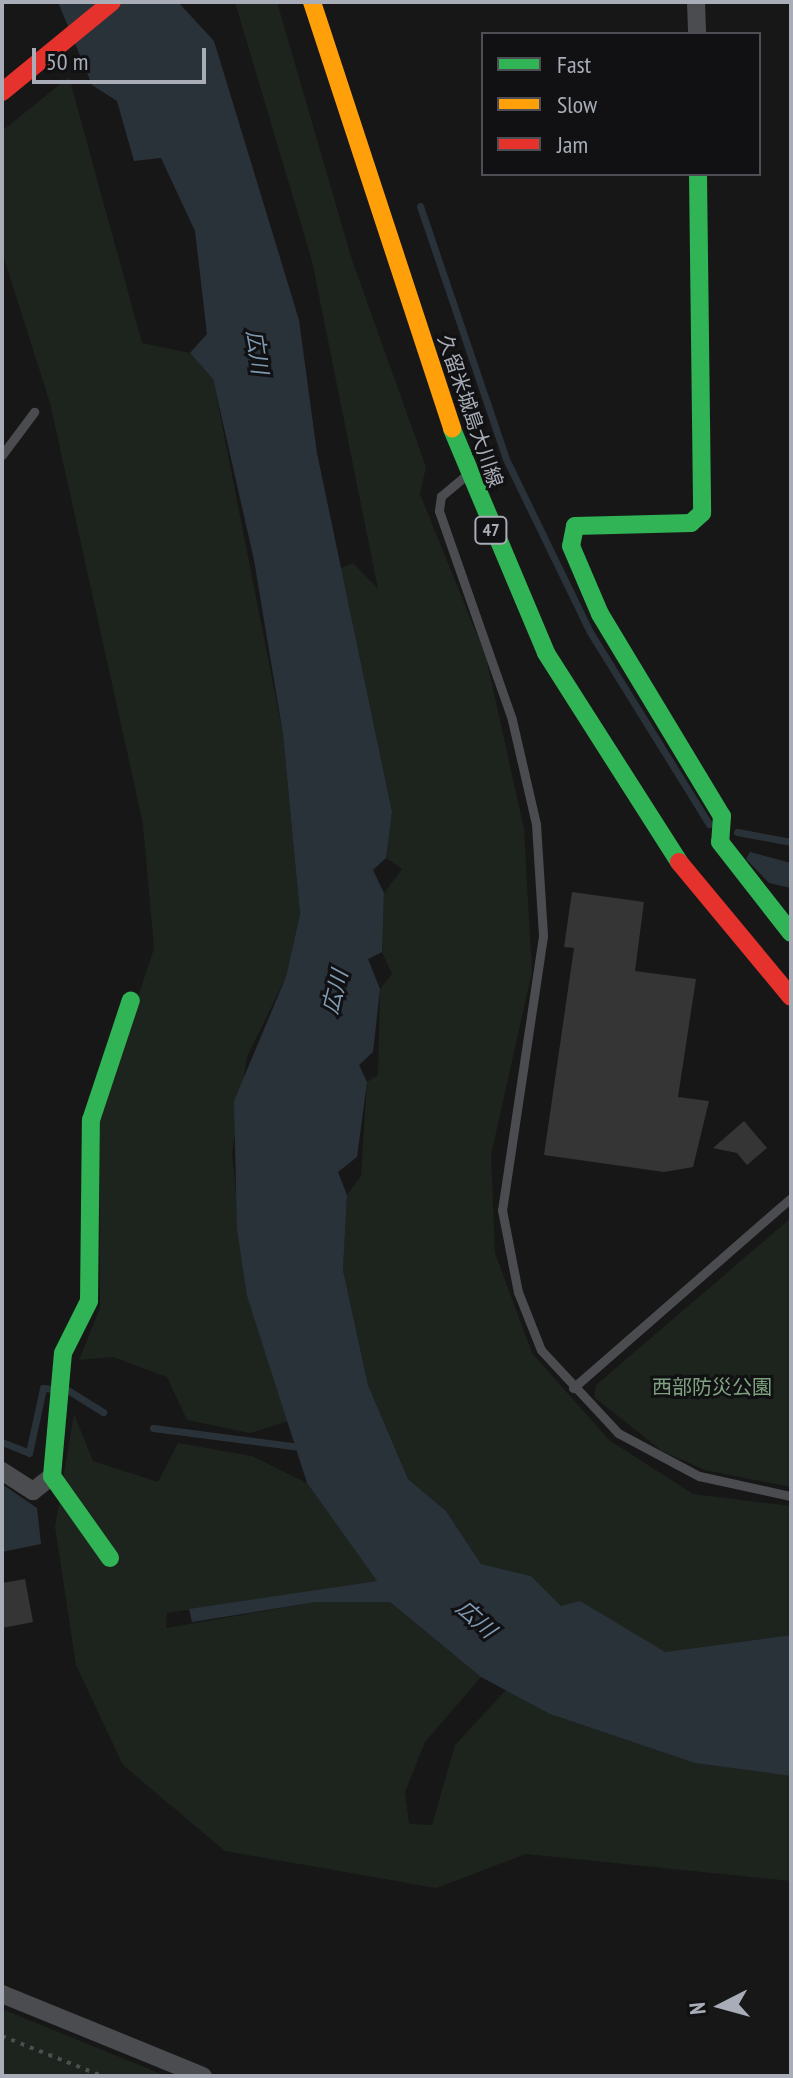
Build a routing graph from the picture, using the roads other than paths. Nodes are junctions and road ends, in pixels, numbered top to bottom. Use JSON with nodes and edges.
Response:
{"nodes":[{"id":1,"x":112,"y":2,"type":"edge"},
{"id":2,"x":312,"y":2,"type":"edge"},
{"id":3,"x":696,"y":2,"type":"edge"},
{"id":4,"x":697,"y":32,"type":"edge"},
{"id":5,"x":8,"y":84,"type":"edge"},
{"id":6,"x":698,"y":176,"type":"edge"},
{"id":7,"x":34,"y":412,"type":"dead end"},
{"id":8,"x":2,"y":455,"type":"edge"},
{"id":9,"x":467,"y":475,"type":"junction"},
{"id":10,"x":791,"y":933,"type":"edge"},
{"id":11,"x":791,"y":997,"type":"edge"},
{"id":12,"x":131,"y":1000,"type":"dead end"},
{"id":13,"x":791,"y":1198,"type":"edge"},
{"id":14,"x":573,"y":1388,"type":"junction"},
{"id":15,"x":2,"y":1471,"type":"edge"},
{"id":16,"x":52,"y":1476,"type":"junction"},
{"id":17,"x":791,"y":1496,"type":"edge"},
{"id":18,"x":110,"y":1558,"type":"dead end"},
{"id":19,"x":2,"y":1994,"type":"edge"},
{"id":20,"x":203,"y":2076,"type":"edge"}],
"edges":[{"from":1,"to":5,"type":"street"},
{"from":2,"to":9,"type":"street","name":"久留米城島大川線","number":"47"},
{"from":3,"to":4,"type":"street"},
{"from":6,"to":10,"type":"street"},
{"from":7,"to":8,"type":"lane"},
{"from":9,"to":11,"type":"street","name":"久留米城島大川線","number":"47"},
{"from":9,"to":14,"type":"lane"},
{"from":12,"to":16,"type":"street"},
{"from":13,"to":14,"type":"lane"},
{"from":14,"to":17,"type":"lane"},
{"from":15,"to":16,"type":"street"},
{"from":16,"to":18,"type":"street"},
{"from":19,"to":20,"type":"street"}]}
